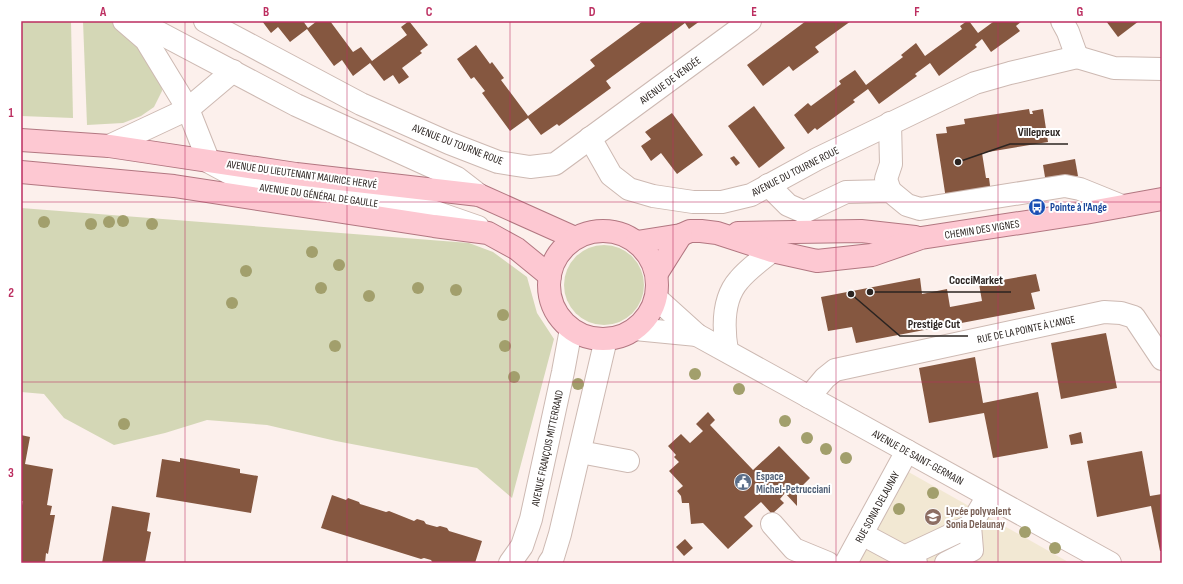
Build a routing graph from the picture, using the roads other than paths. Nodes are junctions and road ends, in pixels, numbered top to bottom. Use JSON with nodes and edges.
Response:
{"nodes":[{"id":1,"x":124,"y":21,"type":"edge"},
{"id":2,"x":137,"y":21,"type":"edge"},
{"id":3,"x":205,"y":21,"type":"edge"},
{"id":4,"x":750,"y":21,"type":"edge"},
{"id":5,"x":1062,"y":21,"type":"edge"},
{"id":6,"x":1077,"y":56,"type":"junction"},
{"id":7,"x":1162,"y":69,"type":"edge"},
{"id":8,"x":233,"y":71,"type":"junction"},
{"id":9,"x":361,"y":104,"type":"junction"},
{"id":10,"x":188,"y":109,"type":"junction"},
{"id":11,"x":331,"y":121,"type":"junction"},
{"id":12,"x":890,"y":123,"type":"junction"},
{"id":13,"x":590,"y":138,"type":"junction"},
{"id":14,"x":21,"y":140,"type":"edge"},
{"id":15,"x":109,"y":146,"type":"junction"},
{"id":16,"x":209,"y":162,"type":"junction"},
{"id":17,"x":21,"y":172,"type":"edge"},
{"id":18,"x":768,"y":185,"type":"junction"},
{"id":19,"x":890,"y":191,"type":"junction"},
{"id":20,"x":479,"y":195,"type":"junction"},
{"id":21,"x":1162,"y":199,"type":"edge"},
{"id":22,"x":1122,"y":206,"type":"junction"},
{"id":23,"x":488,"y":233,"type":"junction"},
{"id":24,"x":717,"y":233,"type":"junction"},
{"id":25,"x":681,"y":235,"type":"junction"},
{"id":26,"x":575,"y":238,"type":"junction"},
{"id":27,"x":921,"y":238,"type":"junction"},
{"id":28,"x":637,"y":242,"type":"junction"},
{"id":29,"x":772,"y":251,"type":"junction"},
{"id":30,"x":656,"y":273,"type":"junction"},
{"id":31,"x":550,"y":276,"type":"junction"},
{"id":32,"x":656,"y":298,"type":"junction"},
{"id":33,"x":571,"y":328,"type":"junction"},
{"id":34,"x":635,"y":329,"type":"junction"},
{"id":35,"x":697,"y":335,"type":"junction"},
{"id":36,"x":606,"y":339,"type":"junction"},
{"id":37,"x":727,"y":351,"type":"junction"},
{"id":38,"x":1162,"y":359,"type":"edge"},
{"id":39,"x":809,"y":397,"type":"junction"},
{"id":40,"x":907,"y":451,"type":"junction"},
{"id":41,"x":580,"y":452,"type":"junction"},
{"id":42,"x":628,"y":461,"type":"dead end"},
{"id":43,"x":988,"y":496,"type":"junction"},
{"id":44,"x":772,"y":524,"type":"dead end"},
{"id":45,"x":970,"y":526,"type":"junction"},
{"id":46,"x":862,"y":534,"type":"junction"},
{"id":47,"x":910,"y":560,"type":"edge"},
{"id":48,"x":510,"y":563,"type":"edge"},
{"id":49,"x":549,"y":563,"type":"edge"},
{"id":50,"x":828,"y":563,"type":"edge"},
{"id":51,"x":846,"y":563,"type":"edge"},
{"id":52,"x":946,"y":563,"type":"edge"},
{"id":53,"x":1110,"y":563,"type":"edge"}],
"edges":[{"from":1,"to":10,"type":"street"},
{"from":2,"to":8,"type":"street"},
{"from":3,"to":9,"type":"street","name":"AVENUE DU TOURNE ROUE"},
{"from":4,"to":13,"type":"street","name":"AVENUE DE VENDÉE"},
{"from":5,"to":6,"type":"street"},
{"from":6,"to":7,"type":"street"},
{"from":6,"to":12,"type":"street","name":"AVENUE DU TOURNE ROUE"},
{"from":8,"to":10,"type":"street"},
{"from":8,"to":11,"type":"street"},
{"from":9,"to":11,"type":"street"},
{"from":9,"to":13,"type":"street","name":"AVENUE DU TOURNE ROUE"},
{"from":10,"to":15,"type":"street"},
{"from":10,"to":16,"type":"street"},
{"from":11,"to":20,"type":"street"},
{"from":12,"to":18,"type":"street","name":"AVENUE DU TOURNE ROUE"},
{"from":12,"to":19,"type":"street"},
{"from":13,"to":18,"type":"street","name":"AVENUE DU TOURNE ROUE"},
{"from":14,"to":15,"type":"main road","name":"AVENUE DU LIEUTENANT MAURICE HERVÉ"},
{"from":15,"to":16,"type":"main road","name":"AVENUE DU LIEUTENANT MAURICE HERVÉ"},
{"from":16,"to":20,"type":"main road","name":"AVENUE DU LIEUTENANT MAURICE HERVÉ"},
{"from":16,"to":23,"type":"street","name":"AVENUE DU GÉNÉRAL DE GAULLE"},
{"from":17,"to":23,"type":"main road"},
{"from":18,"to":19,"type":"street"},
{"from":19,"to":22,"type":"street"},
{"from":20,"to":26,"type":"main road","name":"AVENUE DU LIEUTENANT MAURICE HERVÉ"},
{"from":21,"to":22,"type":"main road","name":"CHEMIN DES VIGNES"},
{"from":22,"to":27,"type":"main road","name":"CHEMIN DES VIGNES"},
{"from":23,"to":31,"type":"main road"},
{"from":24,"to":25,"type":"main road","name":"CHEMIN DES VIGNES"},
{"from":24,"to":27,"type":"main road","name":"CHEMIN DES VIGNES"},
{"from":24,"to":29,"type":"main road","name":"CHEMIN DES VIGNES"},
{"from":25,"to":28,"type":"main road","name":"CHEMIN DES VIGNES"},
{"from":25,"to":30,"type":"main road"},
{"from":26,"to":28,"type":"main road"},
{"from":26,"to":31,"type":"main road"},
{"from":27,"to":29,"type":"main road","name":"CHEMIN DES VIGNES"},
{"from":28,"to":30,"type":"main road"},
{"from":29,"to":37,"type":"street"},
{"from":30,"to":32,"type":"main road"},
{"from":31,"to":33,"type":"main road"},
{"from":32,"to":34,"type":"main road"},
{"from":32,"to":35,"type":"street","name":"AVENUE DE SAINT-GERMAIN"},
{"from":33,"to":36,"type":"main road"},
{"from":33,"to":48,"type":"street","name":"AVENUE FRANÇOIS MITTERRAND"},
{"from":34,"to":35,"type":"street","name":"AVENUE DE SAINT-GERMAIN"},
{"from":34,"to":36,"type":"main road"},
{"from":35,"to":37,"type":"street","name":"AVENUE DE SAINT-GERMAIN"},
{"from":36,"to":41,"type":"street"},
{"from":37,"to":39,"type":"street","name":"AVENUE DE SAINT-GERMAIN"},
{"from":38,"to":39,"type":"street","name":"RUE DE LA POINTE À L'ANGE"},
{"from":39,"to":40,"type":"street","name":"AVENUE DE SAINT-GERMAIN"},
{"from":40,"to":43,"type":"street","name":"AVENUE DE SAINT-GERMAIN"},
{"from":40,"to":46,"type":"street","name":"RUE SONIA DELAUNAY"},
{"from":41,"to":42,"type":"street"},
{"from":41,"to":49,"type":"street"},
{"from":43,"to":45,"type":"street"},
{"from":43,"to":53,"type":"street","name":"AVENUE DE SAINT-GERMAIN"},
{"from":44,"to":50,"type":"street"},
{"from":45,"to":47,"type":"street"},
{"from":45,"to":52,"type":"street"},
{"from":46,"to":47,"type":"street"},
{"from":46,"to":51,"type":"street","name":"RUE SONIA DELAUNAY"}]}
